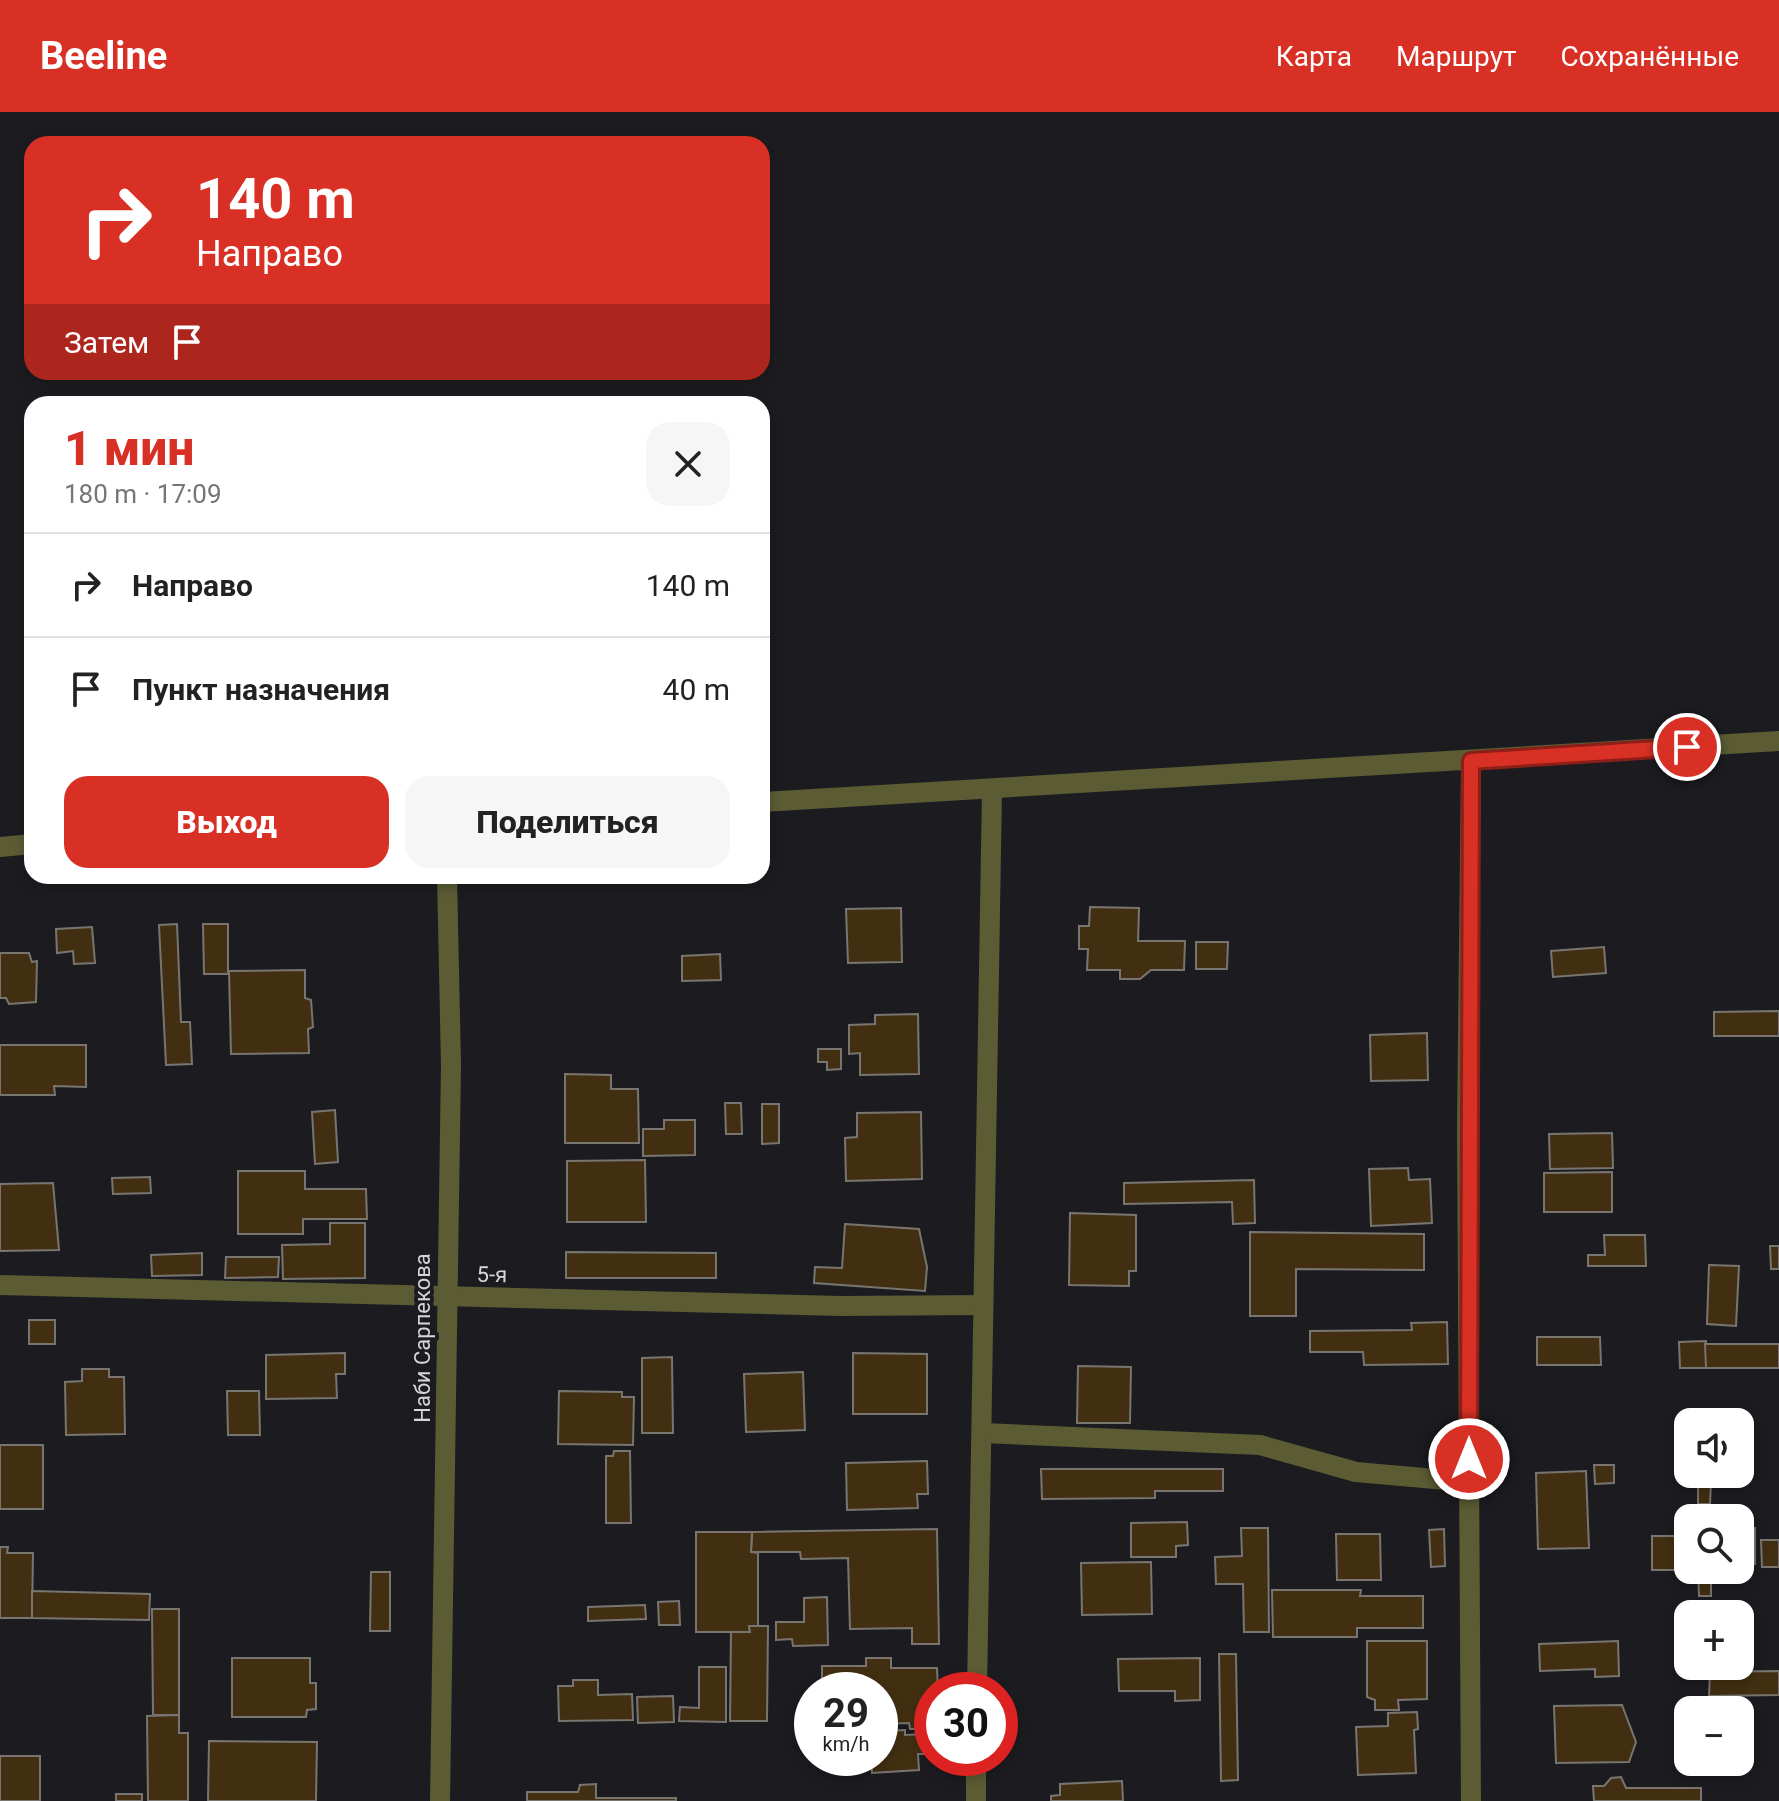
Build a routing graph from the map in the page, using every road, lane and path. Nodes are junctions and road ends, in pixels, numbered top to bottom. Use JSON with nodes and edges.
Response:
{"nodes":[{"id":1,"x":1779,"y":741,"type":"edge"},
{"id":2,"x":1471,"y":761,"type":"junction"},
{"id":3,"x":992,"y":790,"type":"junction"},
{"id":4,"x":770,"y":802,"type":"edge"},
{"id":5,"x":24,"y":845,"type":"edge"},
{"id":6,"x":0,"y":847,"type":"edge"},
{"id":7,"x":447,"y":884,"type":"edge"},
{"id":8,"x":0,"y":1285,"type":"edge"},
{"id":9,"x":445,"y":1297,"type":"junction"},
{"id":10,"x":983,"y":1305,"type":"junction"},
{"id":11,"x":982,"y":1433,"type":"junction"},
{"id":12,"x":1469,"y":1482,"type":"junction"},
{"id":13,"x":977,"y":1672,"type":"edge"},
{"id":14,"x":976,"y":1776,"type":"edge"},
{"id":15,"x":440,"y":1801,"type":"edge"},
{"id":16,"x":976,"y":1801,"type":"edge"},
{"id":17,"x":1471,"y":1801,"type":"edge"}],
"edges":[{"from":1,"to":2,"type":"street"},
{"from":2,"to":3,"type":"street"},
{"from":2,"to":12,"type":"street"},
{"from":3,"to":4,"type":"street"},
{"from":3,"to":10,"type":"street"},
{"from":5,"to":6,"type":"street"},
{"from":7,"to":9,"type":"street","name":"Наби Сарпекова"},
{"from":8,"to":9,"type":"street","name":"5-я"},
{"from":9,"to":10,"type":"street","name":"5-я"},
{"from":9,"to":15,"type":"street","name":"Наби Сарпекова"},
{"from":10,"to":11,"type":"street"},
{"from":11,"to":12,"type":"street"},
{"from":11,"to":13,"type":"street"},
{"from":12,"to":17,"type":"street"},
{"from":14,"to":16,"type":"street"}]}
